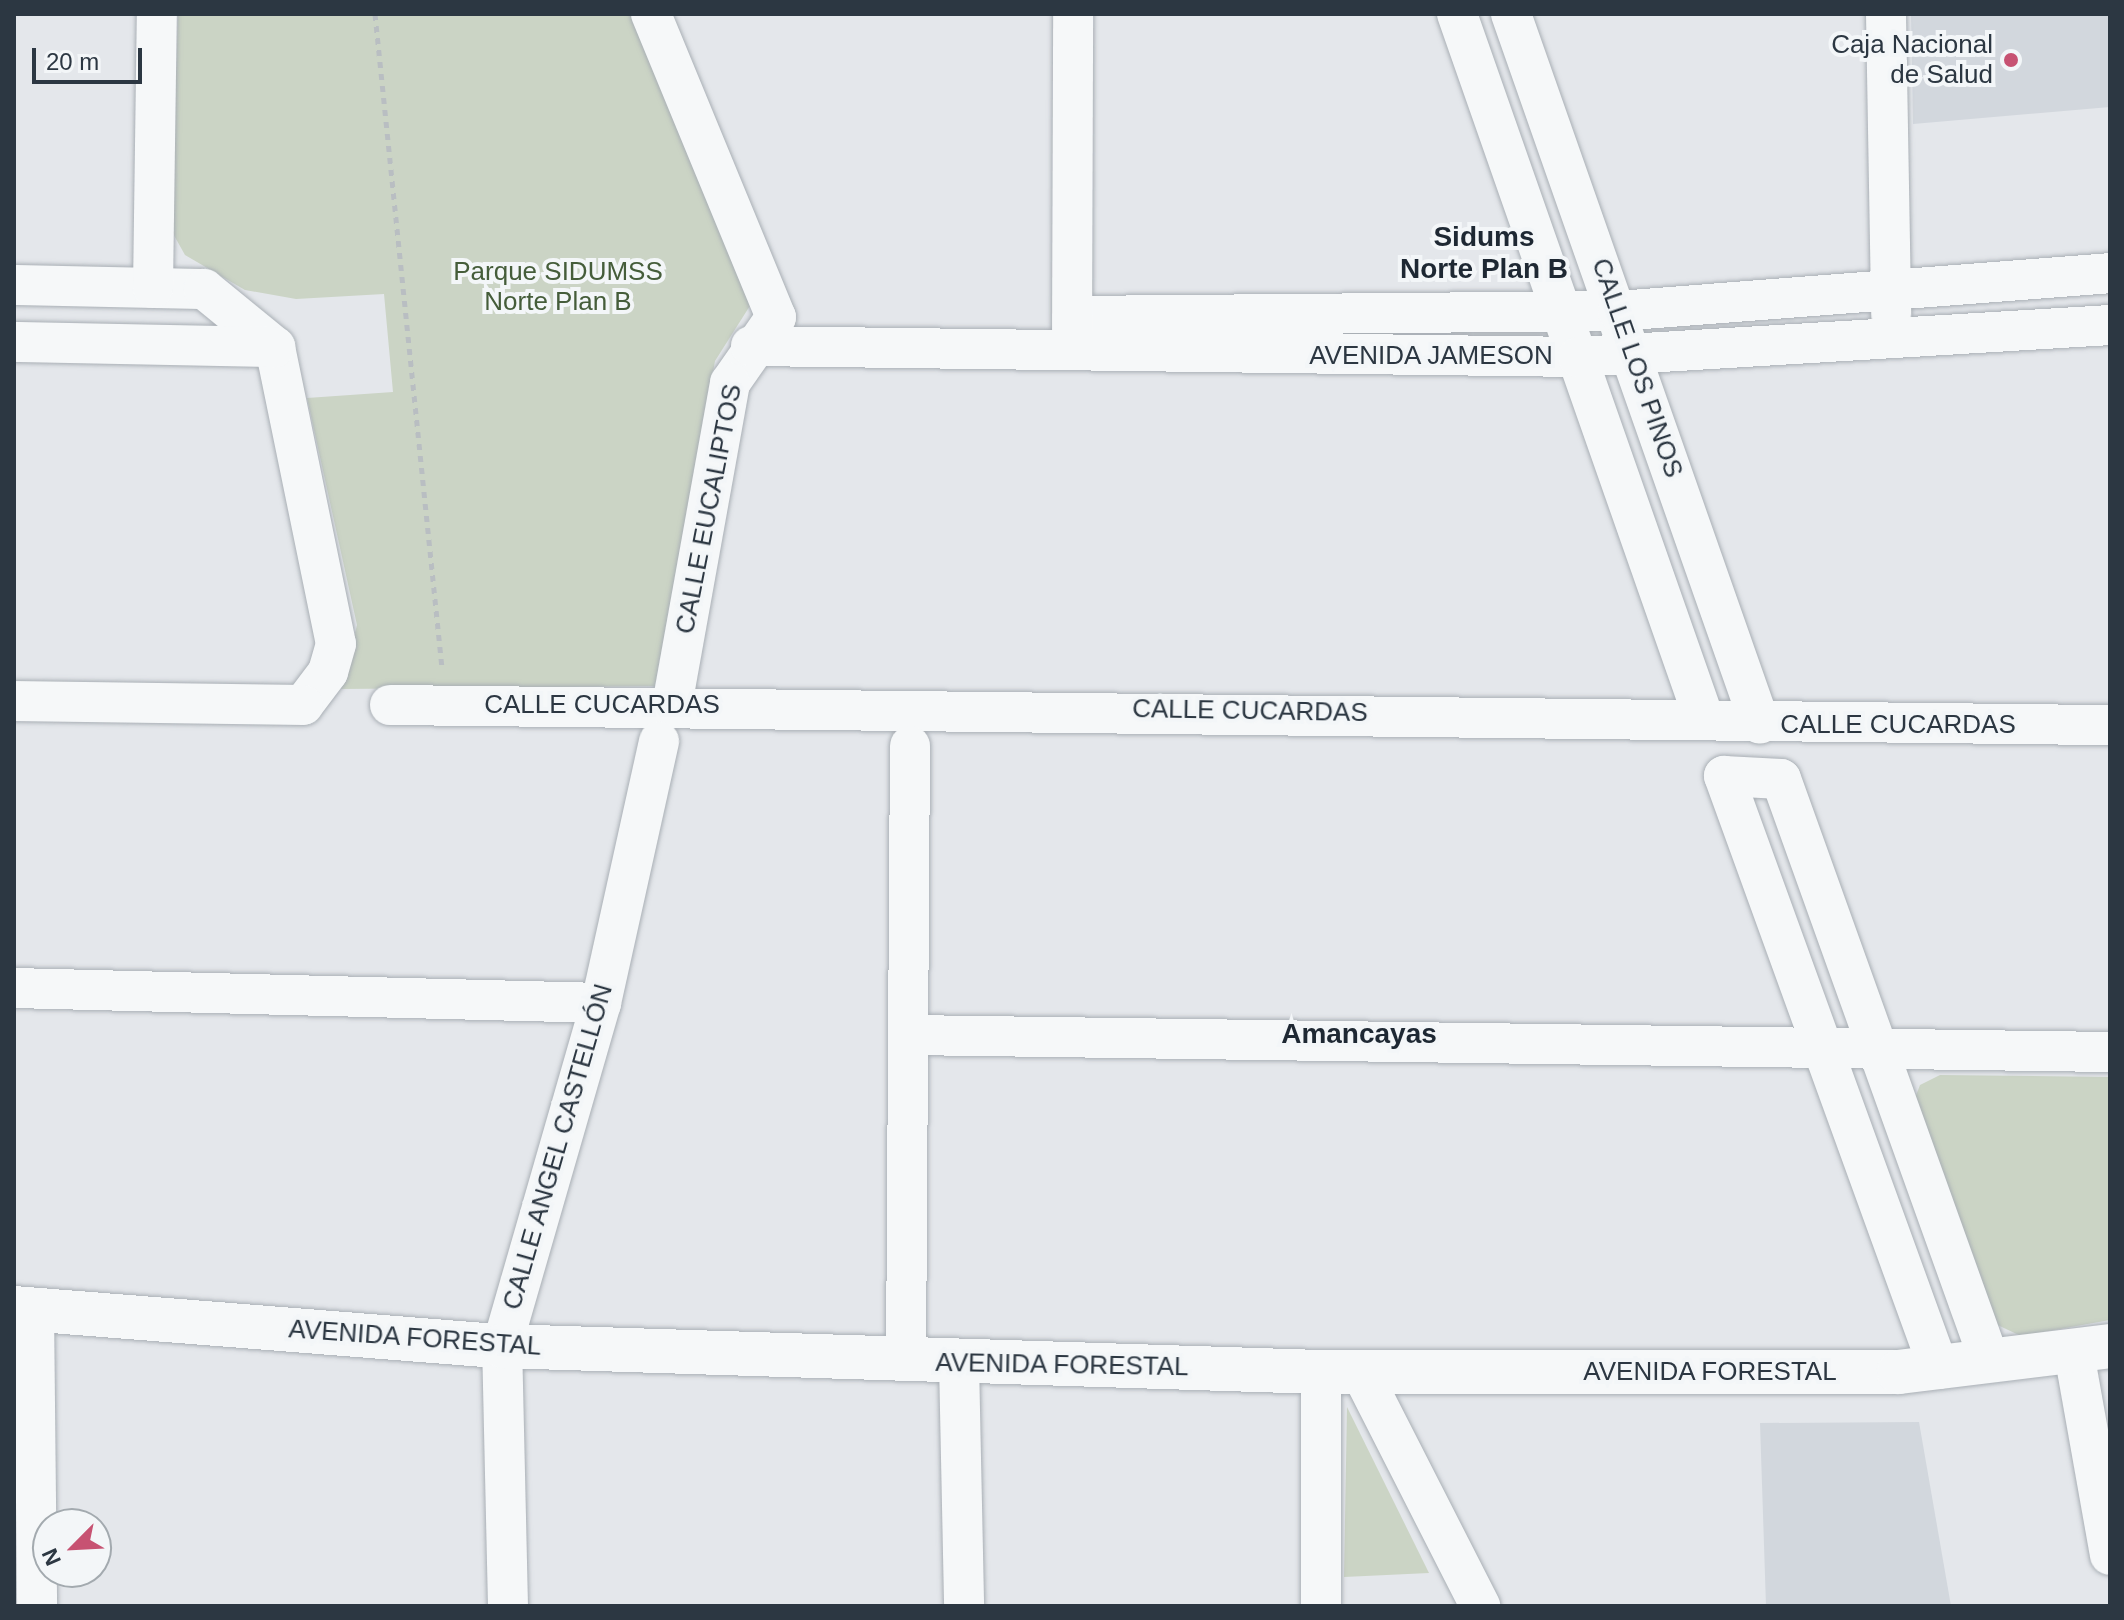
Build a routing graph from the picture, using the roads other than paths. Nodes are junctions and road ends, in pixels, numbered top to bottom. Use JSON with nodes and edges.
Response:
{"nodes":[{"id":1,"x":157,"y":14,"type":"edge"},
{"id":2,"x":651,"y":14,"type":"edge"},
{"id":3,"x":1073,"y":14,"type":"edge"},
{"id":4,"x":1457,"y":14,"type":"edge"},
{"id":5,"x":1511,"y":14,"type":"edge"},
{"id":6,"x":1886,"y":14,"type":"edge"},
{"id":7,"x":2110,"y":273,"type":"edge"},
{"id":8,"x":14,"y":285,"type":"edge"},
{"id":9,"x":153,"y":288,"type":"junction"},
{"id":10,"x":1889,"y":288,"type":"junction"},
{"id":11,"x":1563,"y":310,"type":"junction"},
{"id":12,"x":1618,"y":311,"type":"junction"},
{"id":13,"x":2110,"y":325,"type":"edge"},
{"id":14,"x":1072,"y":334,"type":"junction"},
{"id":15,"x":1892,"y":339,"type":"junction"},
{"id":16,"x":14,"y":342,"type":"edge"},
{"id":17,"x":751,"y":346,"type":"junction"},
{"id":18,"x":275,"y":347,"type":"junction"},
{"id":19,"x":1634,"y":356,"type":"junction"},
{"id":20,"x":1578,"y":357,"type":"junction"},
{"id":21,"x":14,"y":701,"type":"edge"},
{"id":22,"x":390,"y":705,"type":"dead end"},
{"id":23,"x":1703,"y":716,"type":"junction"},
{"id":24,"x":665,"y":723,"type":"junction"},
{"id":25,"x":1760,"y":724,"type":"junction"},
{"id":26,"x":2110,"y":725,"type":"edge"},
{"id":27,"x":910,"y":746,"type":"dead end"},
{"id":28,"x":14,"y":988,"type":"edge"},
{"id":29,"x":601,"y":1003,"type":"junction"},
{"id":30,"x":908,"y":1035,"type":"junction"},
{"id":31,"x":1825,"y":1052,"type":"junction"},
{"id":32,"x":2110,"y":1052,"type":"edge"},
{"id":33,"x":1878,"y":1053,"type":"junction"},
{"id":34,"x":24,"y":1309,"type":"edge"},
{"id":35,"x":502,"y":1346,"type":"junction"},
{"id":36,"x":2092,"y":1349,"type":"edge"},
{"id":37,"x":906,"y":1361,"type":"junction"},
{"id":38,"x":959,"y":1362,"type":"junction"},
{"id":39,"x":1990,"y":1362,"type":"junction"},
{"id":40,"x":1939,"y":1369,"type":"junction"},
{"id":41,"x":1341,"y":1372,"type":"junction"},
{"id":42,"x":2110,"y":1555,"type":"edge"},
{"id":43,"x":37,"y":1606,"type":"edge"},
{"id":44,"x":508,"y":1606,"type":"edge"},
{"id":45,"x":964,"y":1606,"type":"edge"},
{"id":46,"x":1321,"y":1606,"type":"edge"},
{"id":47,"x":1480,"y":1606,"type":"edge"}],
"edges":[{"from":1,"to":9,"type":"street"},
{"from":2,"to":17,"type":"street","name":"CALLE EUCALIPTOS"},
{"from":3,"to":14,"type":"street"},
{"from":4,"to":11,"type":"street","name":"CALLE LOS PINOS"},
{"from":5,"to":12,"type":"street","name":"CALLE LOS PINOS"},
{"from":6,"to":10,"type":"street"},
{"from":7,"to":10,"type":"street","name":"AVENIDA JAMESON"},
{"from":8,"to":9,"type":"street"},
{"from":9,"to":18,"type":"street"},
{"from":10,"to":12,"type":"street","name":"AVENIDA JAMESON"},
{"from":10,"to":15,"type":"street"},
{"from":11,"to":12,"type":"street","name":"AVENIDA JAMESON"},
{"from":11,"to":14,"type":"street","name":"AVENIDA JAMESON"},
{"from":11,"to":20,"type":"street","name":"CALLE LOS PINOS"},
{"from":12,"to":19,"type":"street","name":"CALLE LOS PINOS"},
{"from":13,"to":15,"type":"street","name":"AVENIDA JAMESON"},
{"from":14,"to":17,"type":"street","name":"AVENIDA JAMESON"},
{"from":14,"to":20,"type":"street","name":"AVENIDA JAMESON"},
{"from":15,"to":19,"type":"street","name":"AVENIDA JAMESON"},
{"from":16,"to":18,"type":"street"},
{"from":17,"to":24,"type":"street","name":"CALLE EUCALIPTOS"},
{"from":18,"to":21,"type":"street"},
{"from":19,"to":20,"type":"street","name":"AVENIDA JAMESON"},
{"from":19,"to":25,"type":"street","name":"CALLE LOS PINOS"},
{"from":20,"to":23,"type":"street","name":"CALLE LOS PINOS"},
{"from":22,"to":24,"type":"street","name":"CALLE CUCARDAS"},
{"from":23,"to":24,"type":"street","name":"CALLE CUCARDAS"},
{"from":23,"to":25,"type":"street","name":"CALLE CUCARDAS"},
{"from":24,"to":29,"type":"street","name":"CALLE ANGEL CASTELLÓN"},
{"from":25,"to":26,"type":"street","name":"CALLE CUCARDAS"},
{"from":27,"to":30,"type":"street"},
{"from":28,"to":29,"type":"street"},
{"from":29,"to":35,"type":"street","name":"CALLE ANGEL CASTELLÓN"},
{"from":30,"to":31,"type":"street"},
{"from":30,"to":37,"type":"street"},
{"from":31,"to":33,"type":"street"},
{"from":31,"to":33,"type":"street"},
{"from":31,"to":40,"type":"street"},
{"from":32,"to":33,"type":"street"},
{"from":33,"to":39,"type":"street"},
{"from":34,"to":35,"type":"street","name":"AVENIDA FORESTAL"},
{"from":34,"to":43,"type":"street"},
{"from":35,"to":37,"type":"street","name":"AVENIDA FORESTAL"},
{"from":35,"to":44,"type":"street","name":"CALLE ANGEL CASTELLÓN"},
{"from":36,"to":39,"type":"street","name":"AVENIDA FORESTAL"},
{"from":36,"to":42,"type":"street"},
{"from":37,"to":38,"type":"street","name":"AVENIDA FORESTAL"},
{"from":38,"to":41,"type":"street","name":"AVENIDA FORESTAL"},
{"from":38,"to":45,"type":"street"},
{"from":39,"to":40,"type":"street","name":"AVENIDA FORESTAL"},
{"from":40,"to":41,"type":"street","name":"AVENIDA FORESTAL"},
{"from":41,"to":46,"type":"street"},
{"from":41,"to":47,"type":"street"}]}
